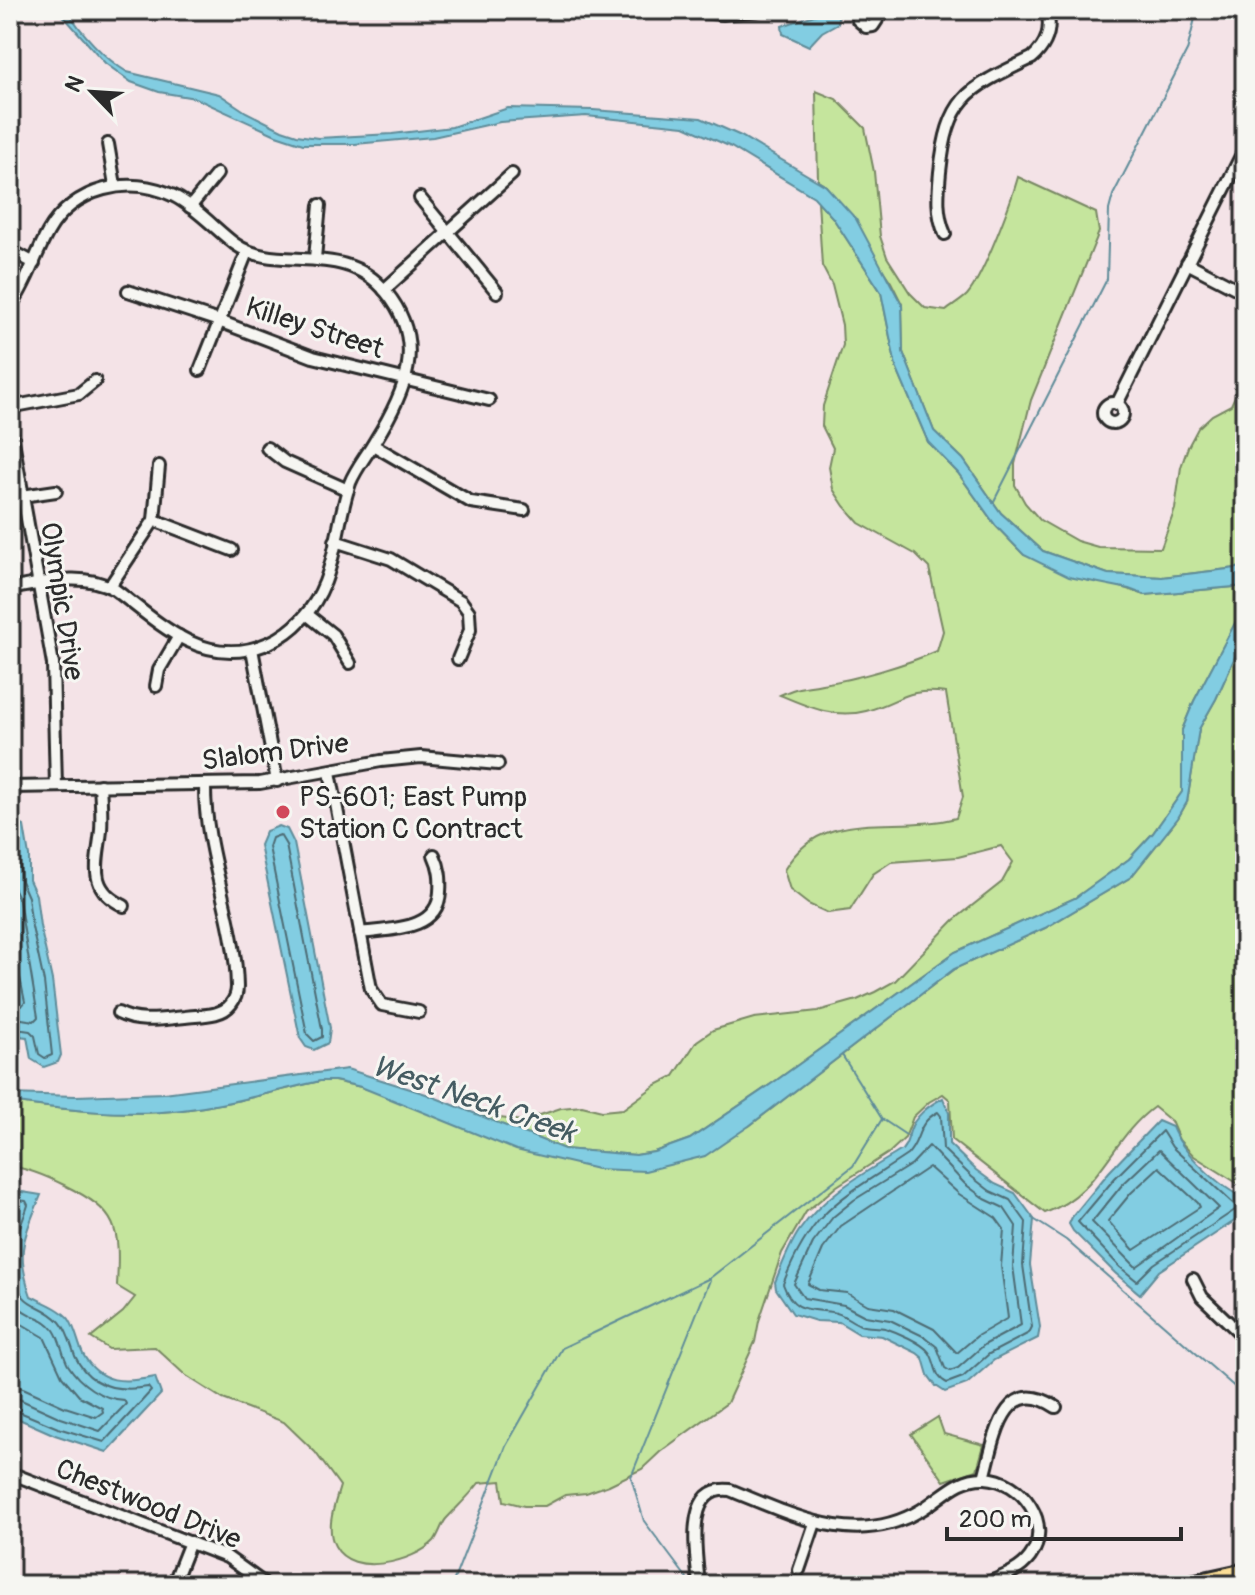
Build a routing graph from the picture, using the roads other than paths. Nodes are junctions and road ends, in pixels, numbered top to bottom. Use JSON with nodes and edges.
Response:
{"nodes":[{"id":1,"x":674,"y":10,"type":"edge"},
{"id":2,"x":759,"y":10,"type":"edge"},
{"id":3,"x":862,"y":10,"type":"edge"},
{"id":4,"x":874,"y":10,"type":"edge"},
{"id":5,"x":1047,"y":10,"type":"edge"},
{"id":6,"x":108,"y":144,"type":"dead end"},
{"id":7,"x":1245,"y":148,"type":"edge"},
{"id":8,"x":217,"y":174,"type":"dead end"},
{"id":9,"x":512,"y":174,"type":"dead end"},
{"id":10,"x":115,"y":185,"type":"junction"},
{"id":11,"x":420,"y":198,"type":"dead end"},
{"id":12,"x":320,"y":205,"type":"dead end"},
{"id":13,"x":190,"y":207,"type":"junction"},
{"id":14,"x":447,"y":233,"type":"junction"},
{"id":15,"x":945,"y":234,"type":"dead end"},
{"id":16,"x":10,"y":250,"type":"edge"},
{"id":17,"x":247,"y":252,"type":"junction"},
{"id":18,"x":315,"y":258,"type":"junction"},
{"id":19,"x":34,"y":263,"type":"junction"},
{"id":20,"x":1187,"y":263,"type":"junction"},
{"id":21,"x":384,"y":290,"type":"junction"},
{"id":22,"x":128,"y":291,"type":"dead end"},
{"id":23,"x":497,"y":292,"type":"dead end"},
{"id":24,"x":1245,"y":293,"type":"edge"},
{"id":25,"x":10,"y":307,"type":"edge"},
{"id":26,"x":219,"y":321,"type":"junction"},
{"id":27,"x":200,"y":370,"type":"dead end"},
{"id":28,"x":406,"y":379,"type":"junction"},
{"id":29,"x":95,"y":381,"type":"dead end"},
{"id":30,"x":489,"y":400,"type":"dead end"},
{"id":31,"x":1117,"y":404,"type":"dead end"},
{"id":32,"x":10,"y":407,"type":"edge"},
{"id":33,"x":10,"y":424,"type":"edge"},
{"id":34,"x":373,"y":445,"type":"junction"},
{"id":35,"x":267,"y":448,"type":"dead end"},
{"id":36,"x":159,"y":466,"type":"dead end"},
{"id":37,"x":348,"y":490,"type":"junction"},
{"id":38,"x":56,"y":491,"type":"dead end"},
{"id":39,"x":22,"y":496,"type":"junction"},
{"id":40,"x":524,"y":510,"type":"dead end"},
{"id":41,"x":154,"y":520,"type":"junction"},
{"id":42,"x":335,"y":541,"type":"junction"},
{"id":43,"x":232,"y":550,"type":"dead end"},
{"id":44,"x":38,"y":584,"type":"junction"},
{"id":45,"x":110,"y":586,"type":"junction"},
{"id":46,"x":10,"y":589,"type":"edge"},
{"id":47,"x":308,"y":615,"type":"junction"},
{"id":48,"x":179,"y":636,"type":"junction"},
{"id":49,"x":252,"y":649,"type":"junction"},
{"id":50,"x":458,"y":659,"type":"dead end"},
{"id":51,"x":350,"y":663,"type":"dead end"},
{"id":52,"x":156,"y":686,"type":"dead end"},
{"id":53,"x":498,"y":764,"type":"dead end"},
{"id":54,"x":330,"y":772,"type":"junction"},
{"id":55,"x":277,"y":781,"type":"junction"},
{"id":56,"x":100,"y":785,"type":"junction"},
{"id":57,"x":205,"y":785,"type":"junction"},
{"id":58,"x":56,"y":786,"type":"junction"},
{"id":59,"x":10,"y":787,"type":"edge"},
{"id":60,"x":434,"y":855,"type":"dead end"},
{"id":61,"x":124,"y":906,"type":"dead end"},
{"id":62,"x":360,"y":933,"type":"junction"},
{"id":63,"x":419,"y":1012,"type":"dead end"},
{"id":64,"x":118,"y":1013,"type":"dead end"},
{"id":65,"x":1193,"y":1279,"type":"dead end"},
{"id":66,"x":1245,"y":1338,"type":"edge"},
{"id":67,"x":1056,"y":1407,"type":"dead end"},
{"id":68,"x":10,"y":1473,"type":"edge"},
{"id":69,"x":984,"y":1478,"type":"junction"},
{"id":70,"x":815,"y":1523,"type":"junction"},
{"id":71,"x":190,"y":1542,"type":"junction"},
{"id":72,"x":1030,"y":1557,"type":"junction"},
{"id":73,"x":1040,"y":1564,"type":"dead end"},
{"id":74,"x":799,"y":1570,"type":"dead end"},
{"id":75,"x":1245,"y":1570,"type":"edge"},
{"id":76,"x":1231,"y":1579,"type":"edge"},
{"id":77,"x":173,"y":1585,"type":"edge"},
{"id":78,"x":266,"y":1585,"type":"edge"},
{"id":79,"x":699,"y":1585,"type":"edge"},
{"id":80,"x":983,"y":1585,"type":"edge"},
{"id":81,"x":1177,"y":1585,"type":"edge"}],
"edges":[{"from":1,"to":2,"type":"street"},
{"from":3,"to":4,"type":"street"},
{"from":5,"to":15,"type":"street"},
{"from":6,"to":10,"type":"street"},
{"from":7,"to":20,"type":"street"},
{"from":8,"to":13,"type":"street"},
{"from":9,"to":14,"type":"street"},
{"from":10,"to":13,"type":"street"},
{"from":10,"to":19,"type":"street"},
{"from":11,"to":14,"type":"street"},
{"from":12,"to":18,"type":"street"},
{"from":13,"to":17,"type":"street"},
{"from":14,"to":21,"type":"street"},
{"from":14,"to":23,"type":"street"},
{"from":16,"to":19,"type":"street"},
{"from":17,"to":18,"type":"street"},
{"from":17,"to":26,"type":"street"},
{"from":18,"to":21,"type":"street"},
{"from":19,"to":25,"type":"street"},
{"from":20,"to":24,"type":"street"},
{"from":20,"to":31,"type":"street"},
{"from":21,"to":28,"type":"street"},
{"from":22,"to":26,"type":"street","name":"Killey Street"},
{"from":26,"to":27,"type":"street"},
{"from":26,"to":28,"type":"street","name":"Killey Street"},
{"from":28,"to":30,"type":"street","name":"Killey Street"},
{"from":28,"to":34,"type":"street"},
{"from":29,"to":32,"type":"street"},
{"from":33,"to":39,"type":"street","name":"Olympic Drive"},
{"from":34,"to":37,"type":"street"},
{"from":34,"to":40,"type":"street"},
{"from":35,"to":37,"type":"street"},
{"from":36,"to":41,"type":"street"},
{"from":37,"to":42,"type":"street"},
{"from":38,"to":39,"type":"street"},
{"from":39,"to":44,"type":"street","name":"Olympic Drive"},
{"from":41,"to":43,"type":"street"},
{"from":41,"to":45,"type":"street"},
{"from":42,"to":47,"type":"street"},
{"from":42,"to":50,"type":"street"},
{"from":44,"to":45,"type":"street"},
{"from":44,"to":46,"type":"street"},
{"from":44,"to":58,"type":"street","name":"Olympic Drive"},
{"from":45,"to":48,"type":"street"},
{"from":47,"to":49,"type":"street"},
{"from":47,"to":51,"type":"street"},
{"from":48,"to":49,"type":"street"},
{"from":48,"to":52,"type":"street"},
{"from":49,"to":55,"type":"street"},
{"from":53,"to":54,"type":"street","name":"Slalom Drive"},
{"from":54,"to":55,"type":"street","name":"Slalom Drive"},
{"from":54,"to":62,"type":"street"},
{"from":55,"to":57,"type":"street","name":"Slalom Drive"},
{"from":56,"to":57,"type":"street","name":"Slalom Drive"},
{"from":56,"to":58,"type":"street","name":"Slalom Drive"},
{"from":56,"to":61,"type":"street"},
{"from":57,"to":64,"type":"street"},
{"from":58,"to":59,"type":"street","name":"Slalom Drive"},
{"from":60,"to":62,"type":"street"},
{"from":62,"to":63,"type":"street"},
{"from":65,"to":66,"type":"street"},
{"from":67,"to":69,"type":"street"},
{"from":68,"to":71,"type":"street","name":"Chestwood Drive"},
{"from":69,"to":70,"type":"street"},
{"from":69,"to":72,"type":"street"},
{"from":70,"to":74,"type":"street"},
{"from":70,"to":79,"type":"street"},
{"from":71,"to":77,"type":"street"},
{"from":71,"to":78,"type":"street","name":"Chestwood Drive"},
{"from":72,"to":73,"type":"street"},
{"from":72,"to":80,"type":"street"},
{"from":75,"to":76,"type":"main road"},
{"from":76,"to":81,"type":"main road"}]}
